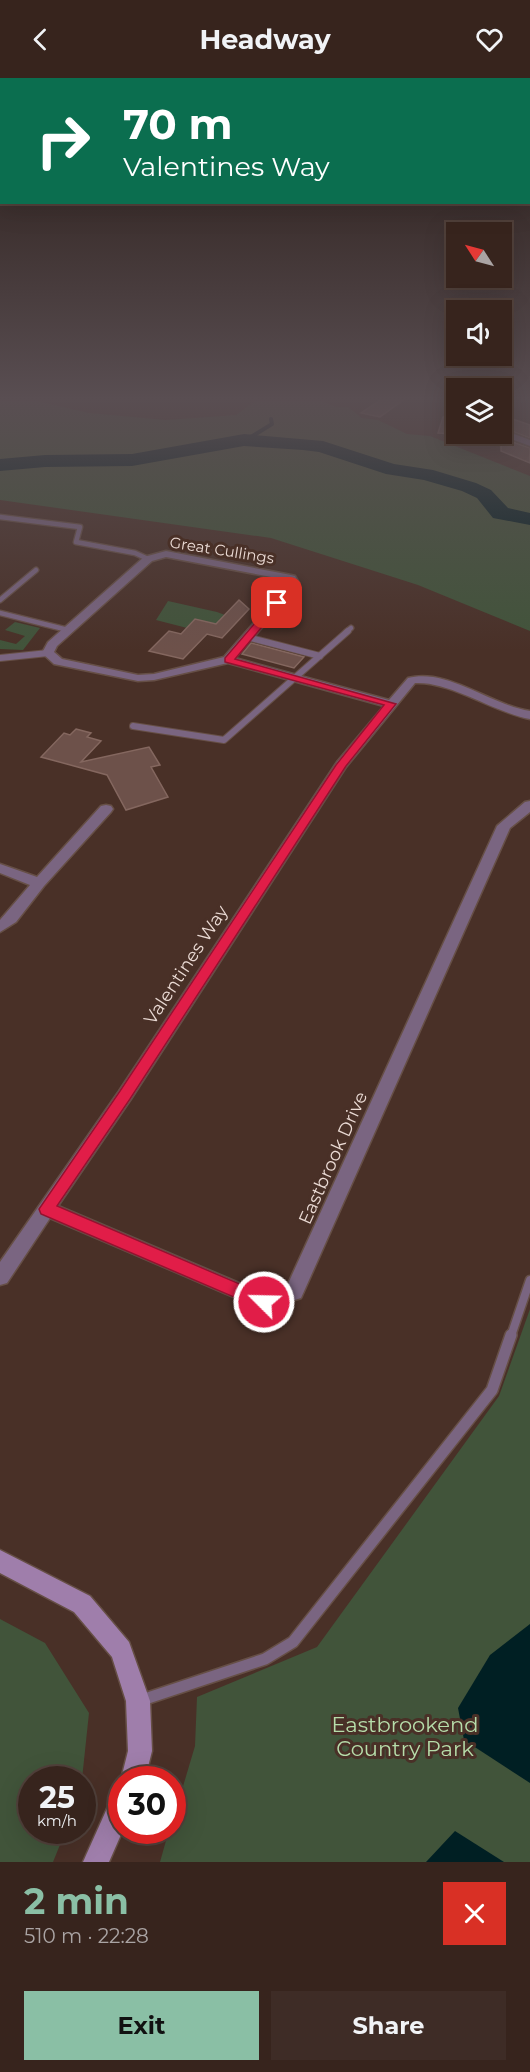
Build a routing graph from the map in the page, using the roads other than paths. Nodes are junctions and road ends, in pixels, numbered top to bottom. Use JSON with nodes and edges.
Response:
{"nodes":[{"id":1,"x":0,"y":517,"type":"edge"},
{"id":2,"x":148,"y":559,"type":"junction"},
{"id":3,"x":36,"y":570,"type":"dead end"},
{"id":4,"x":0,"y":600,"type":"edge"},
{"id":5,"x":0,"y":613,"type":"edge"},
{"id":6,"x":351,"y":628,"type":"dead end"},
{"id":7,"x":68,"y":630,"type":"junction"},
{"id":8,"x":247,"y":637,"type":"junction"},
{"id":9,"x":48,"y":653,"type":"junction"},
{"id":10,"x":320,"y":656,"type":"junction"},
{"id":11,"x":0,"y":658,"type":"edge"},
{"id":12,"x":228,"y":660,"type":"junction"},
{"id":13,"x":295,"y":677,"type":"junction"},
{"id":14,"x":391,"y":704,"type":"junction"},
{"id":15,"x":530,"y":716,"type":"edge"},
{"id":16,"x":133,"y":726,"type":"dead end"},
{"id":17,"x":530,"y":805,"type":"edge"},
{"id":18,"x":106,"y":809,"type":"dead end"},
{"id":19,"x":0,"y":868,"type":"edge"},
{"id":20,"x":39,"y":883,"type":"junction"},
{"id":21,"x":0,"y":927,"type":"edge"},
{"id":22,"x":47,"y":1209,"type":"junction"},
{"id":23,"x":0,"y":1276,"type":"edge"},
{"id":24,"x":530,"y":1280,"type":"edge"},
{"id":25,"x":0,"y":1561,"type":"edge"},
{"id":26,"x":138,"y":1701,"type":"junction"},
{"id":27,"x":136,"y":1766,"type":"edge"},
{"id":28,"x":108,"y":1835,"type":"edge"},
{"id":29,"x":96,"y":1862,"type":"edge"}],
"edges":[{"from":1,"to":2,"type":"lane","name":"Great Cullings"},
{"from":2,"to":7,"type":"street","name":"Great Cullings"},
{"from":2,"to":8,"type":"street","name":"Great Cullings"},
{"from":3,"to":4,"type":"lane"},
{"from":5,"to":7,"type":"lane"},
{"from":6,"to":10,"type":"lane"},
{"from":7,"to":9,"type":"street","name":"Great Cullings"},
{"from":8,"to":10,"type":"lane"},
{"from":8,"to":12,"type":"street","name":"Great Cullings"},
{"from":9,"to":11,"type":"lane"},
{"from":9,"to":12,"type":"street"},
{"from":10,"to":13,"type":"lane"},
{"from":12,"to":13,"type":"street"},
{"from":13,"to":14,"type":"street"},
{"from":13,"to":16,"type":"lane"},
{"from":14,"to":15,"type":"street","name":"Valentines Way"},
{"from":14,"to":22,"type":"street","name":"Valentines Way"},
{"from":17,"to":22,"type":"street","name":"Eastbrook Drive"},
{"from":18,"to":20,"type":"street"},
{"from":19,"to":20,"type":"street"},
{"from":20,"to":21,"type":"street"},
{"from":22,"to":23,"type":"street","name":"Valentines Way"},
{"from":24,"to":26,"type":"lane"},
{"from":25,"to":26,"type":"street"},
{"from":26,"to":27,"type":"street"},
{"from":28,"to":29,"type":"street"}]}
